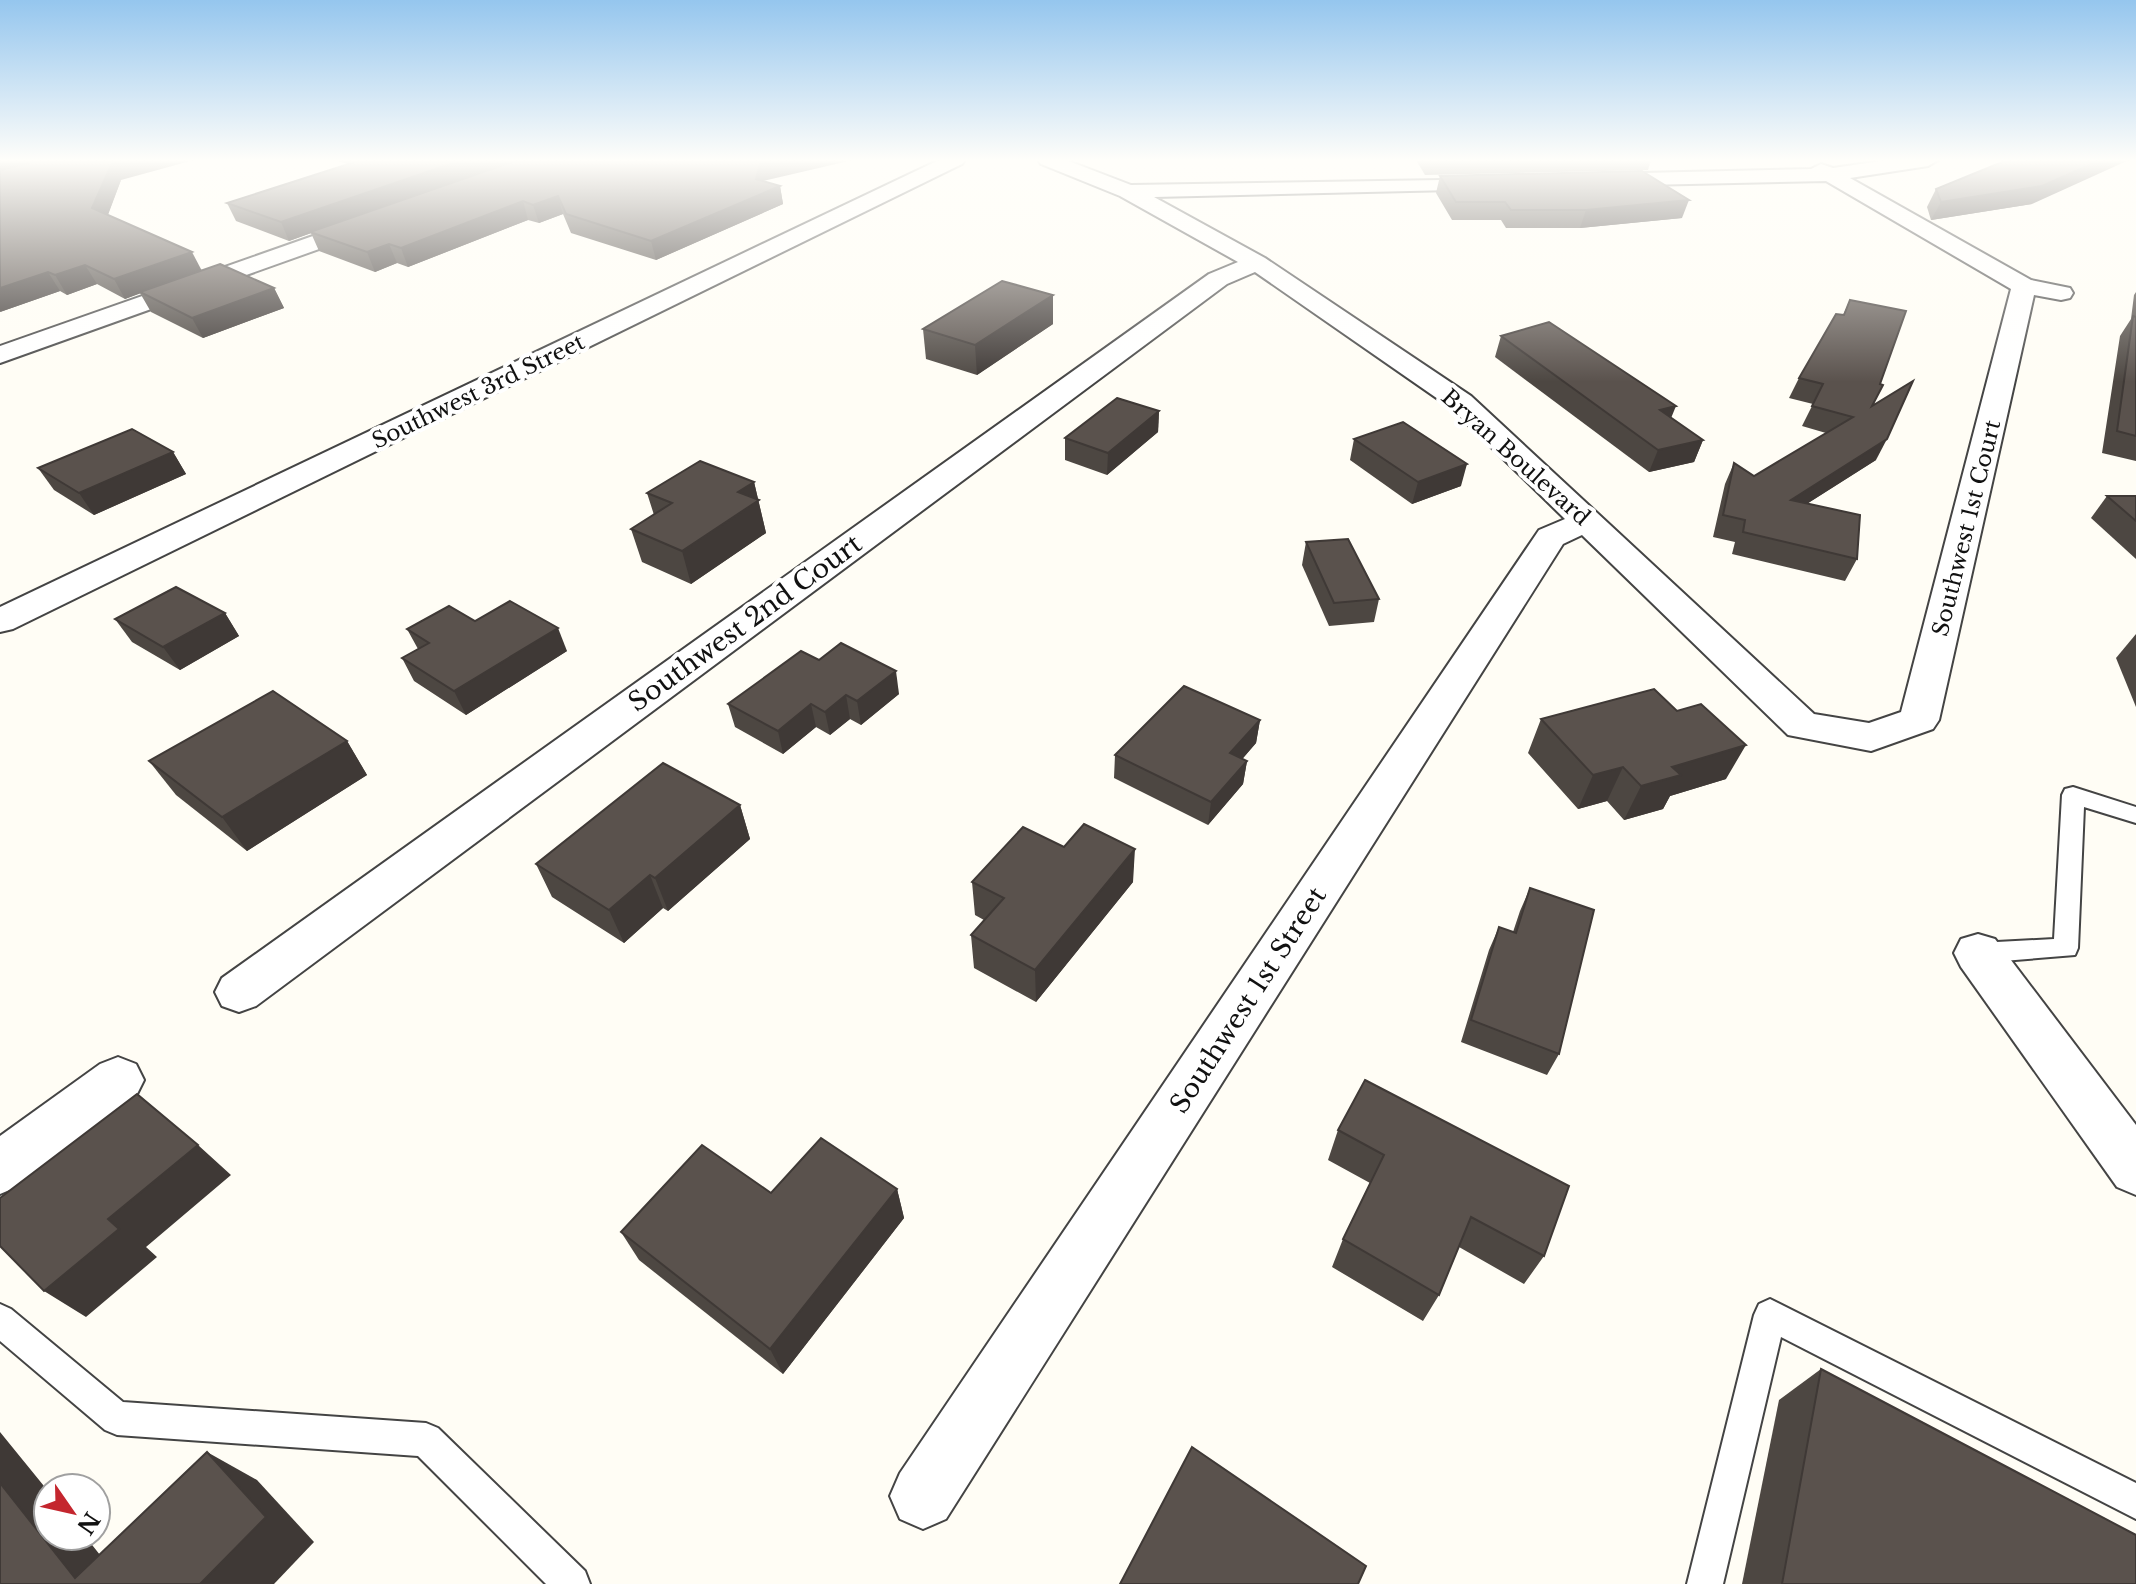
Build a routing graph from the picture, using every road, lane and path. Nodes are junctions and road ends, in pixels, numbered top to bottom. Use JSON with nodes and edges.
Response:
{"nodes":[{"id":1,"x":338,"y":234,"type":"edge"},
{"id":2,"x":802,"y":234,"type":"edge"},
{"id":3,"x":1205,"y":234,"type":"edge"},
{"id":4,"x":1933,"y":234,"type":"edge"},
{"id":5,"x":1257,"y":263,"type":"junction"},
{"id":6,"x":2024,"y":286,"type":"junction"},
{"id":7,"x":2061,"y":293,"type":"dead end"},
{"id":8,"x":0,"y":355,"type":"edge"},
{"id":9,"x":1588,"y":521,"type":"junction"},
{"id":10,"x":0,"y":621,"type":"edge"},
{"id":11,"x":1871,"y":737,"type":"joint"},
{"id":12,"x":2136,"y":815,"type":"edge"},
{"id":13,"x":1978,"y":953,"type":"joint"},
{"id":14,"x":239,"y":992,"type":"dead end"},
{"id":15,"x":118,"y":1080,"type":"dead end"},
{"id":16,"x":0,"y":1168,"type":"edge"},
{"id":17,"x":2136,"y":1169,"type":"edge"},
{"id":18,"x":0,"y":1320,"type":"edge"},
{"id":19,"x":923,"y":1496,"type":"dead end"},
{"id":20,"x":2136,"y":1502,"type":"edge"},
{"id":21,"x":572,"y":1584,"type":"edge"},
{"id":22,"x":1705,"y":1584,"type":"edge"}],
"edges":[{"from":1,"to":8,"type":"street"},
{"from":2,"to":10,"type":"street","name":"Southwest 3rd Street"},
{"from":3,"to":5,"type":"street","name":"Bryan Boulevard"},
{"from":4,"to":6,"type":"street"},
{"from":5,"to":9,"type":"street","name":"Bryan Boulevard"},
{"from":5,"to":14,"type":"street","name":"Southwest 2nd Court"},
{"from":6,"to":7,"type":"street"},
{"from":6,"to":11,"type":"street","name":"Southwest 1st Court"},
{"from":9,"to":11,"type":"street","name":"Bryan Boulevard"},
{"from":9,"to":19,"type":"street","name":"Southwest 1st Street"},
{"from":12,"to":13,"type":"lane"},
{"from":13,"to":17,"type":"street"},
{"from":15,"to":16,"type":"street"},
{"from":18,"to":21,"type":"lane"},
{"from":20,"to":22,"type":"lane"}]}
